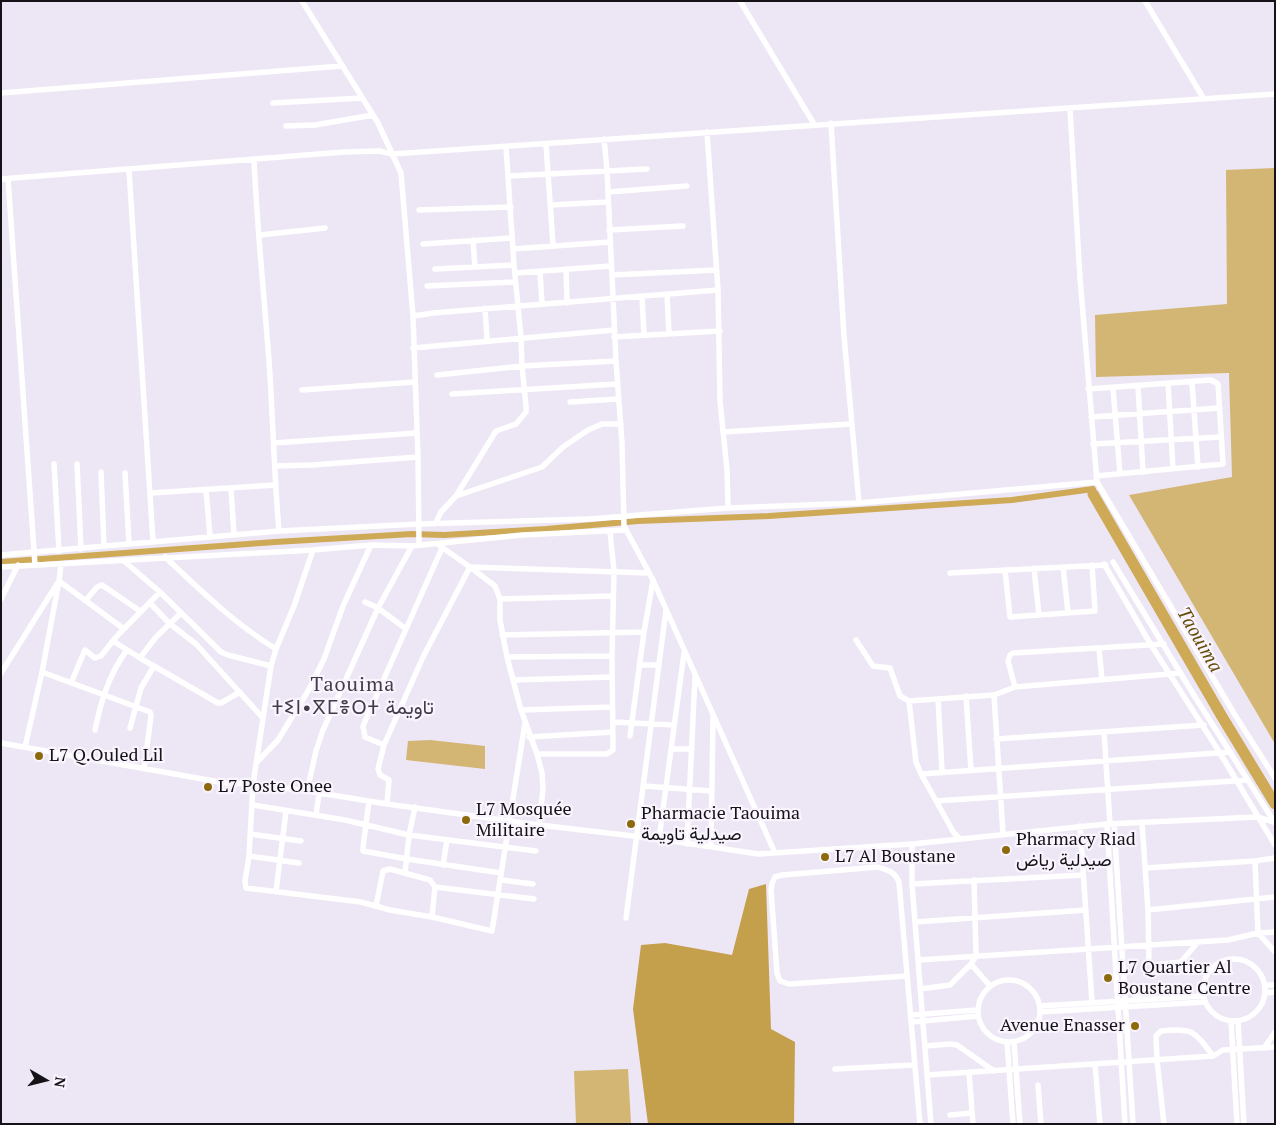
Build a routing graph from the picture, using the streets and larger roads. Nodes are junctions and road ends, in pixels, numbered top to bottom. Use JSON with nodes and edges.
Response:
{"nodes":[{"id":1,"x":302,"y":1,"type":"edge"},
{"id":2,"x":740,"y":1,"type":"edge"},
{"id":3,"x":1145,"y":1,"type":"edge"},
{"id":4,"x":342,"y":66,"type":"junction"},
{"id":5,"x":1,"y":92,"type":"edge"},
{"id":6,"x":1275,"y":94,"type":"edge"},
{"id":7,"x":362,"y":98,"type":"junction"},
{"id":8,"x":1204,"y":99,"type":"junction"},
{"id":9,"x":273,"y":103,"type":"dead end"},
{"id":10,"x":1070,"y":108,"type":"junction"},
{"id":11,"x":373,"y":115,"type":"junction"},
{"id":12,"x":831,"y":123,"type":"junction"},
{"id":13,"x":814,"y":124,"type":"junction"},
{"id":14,"x":286,"y":126,"type":"dead end"},
{"id":15,"x":706,"y":132,"type":"junction"},
{"id":16,"x":604,"y":139,"type":"junction"},
{"id":17,"x":546,"y":144,"type":"junction"},
{"id":18,"x":506,"y":147,"type":"junction"},
{"id":19,"x":392,"y":154,"type":"junction"},
{"id":20,"x":254,"y":160,"type":"junction"},
{"id":21,"x":647,"y":169,"type":"dead end"},
{"id":22,"x":129,"y":170,"type":"junction"},
{"id":23,"x":607,"y":170,"type":"junction"},
{"id":24,"x":549,"y":174,"type":"junction"},
{"id":25,"x":509,"y":176,"type":"junction"},
{"id":26,"x":4,"y":179,"type":"edge"},
{"id":27,"x":687,"y":186,"type":"dead end"},
{"id":28,"x":608,"y":192,"type":"junction"},
{"id":29,"x":608,"y":202,"type":"junction"},
{"id":30,"x":551,"y":205,"type":"junction"},
{"id":31,"x":511,"y":207,"type":"junction"},
{"id":32,"x":419,"y":210,"type":"dead end"},
{"id":33,"x":683,"y":226,"type":"dead end"},
{"id":34,"x":325,"y":228,"type":"dead end"},
{"id":35,"x":610,"y":230,"type":"junction"},
{"id":36,"x":260,"y":235,"type":"junction"},
{"id":37,"x":512,"y":238,"type":"junction"},
{"id":38,"x":473,"y":240,"type":"junction"},
{"id":39,"x":610,"y":242,"type":"junction"},
{"id":40,"x":423,"y":244,"type":"dead end"},
{"id":41,"x":553,"y":245,"type":"junction"},
{"id":42,"x":513,"y":249,"type":"junction"},
{"id":43,"x":514,"y":265,"type":"junction"},
{"id":44,"x":611,"y":266,"type":"junction"},
{"id":45,"x":475,"y":267,"type":"junction"},
{"id":46,"x":566,"y":268,"type":"junction"},
{"id":47,"x":435,"y":269,"type":"dead end"},
{"id":48,"x":716,"y":270,"type":"junction"},
{"id":49,"x":540,"y":271,"type":"junction"},
{"id":50,"x":515,"y":273,"type":"junction"},
{"id":51,"x":612,"y":275,"type":"junction"},
{"id":52,"x":515,"y":282,"type":"junction"},
{"id":53,"x":427,"y":286,"type":"dead end"},
{"id":54,"x":718,"y":290,"type":"junction"},
{"id":55,"x":666,"y":295,"type":"junction"},
{"id":56,"x":642,"y":297,"type":"junction"},
{"id":57,"x":614,"y":299,"type":"junction"},
{"id":58,"x":567,"y":303,"type":"junction"},
{"id":59,"x":542,"y":304,"type":"junction"},
{"id":60,"x":518,"y":305,"type":"junction"},
{"id":61,"x":485,"y":308,"type":"junction"},
{"id":62,"x":413,"y":316,"type":"junction"},
{"id":63,"x":614,"y":330,"type":"junction"},
{"id":64,"x":720,"y":331,"type":"junction"},
{"id":65,"x":669,"y":334,"type":"junction"},
{"id":66,"x":644,"y":335,"type":"junction"},
{"id":67,"x":521,"y":337,"type":"junction"},
{"id":68,"x":614,"y":337,"type":"junction"},
{"id":69,"x":487,"y":340,"type":"junction"},
{"id":70,"x":413,"y":348,"type":"junction"},
{"id":71,"x":616,"y":361,"type":"junction"},
{"id":72,"x":522,"y":366,"type":"junction"},
{"id":73,"x":437,"y":375,"type":"dead end"},
{"id":74,"x":415,"y":382,"type":"junction"},
{"id":75,"x":1192,"y":382,"type":"junction"},
{"id":76,"x":1168,"y":383,"type":"junction"},
{"id":77,"x":617,"y":384,"type":"junction"},
{"id":78,"x":1138,"y":386,"type":"junction"},
{"id":79,"x":1088,"y":388,"type":"junction"},
{"id":80,"x":1113,"y":388,"type":"junction"},
{"id":81,"x":302,"y":390,"type":"dead end"},
{"id":82,"x":525,"y":390,"type":"junction"},
{"id":83,"x":452,"y":394,"type":"dead end"},
{"id":84,"x":618,"y":399,"type":"junction"},
{"id":85,"x":570,"y":402,"type":"dead end"},
{"id":86,"x":1220,"y":408,"type":"junction"},
{"id":87,"x":1194,"y":410,"type":"junction"},
{"id":88,"x":1168,"y":412,"type":"junction"},
{"id":89,"x":1141,"y":414,"type":"junction"},
{"id":90,"x":1116,"y":415,"type":"junction"},
{"id":91,"x":1091,"y":418,"type":"junction"},
{"id":92,"x":621,"y":424,"type":"junction"},
{"id":93,"x":852,"y":424,"type":"junction"},
{"id":94,"x":417,"y":432,"type":"junction"},
{"id":95,"x":723,"y":432,"type":"junction"},
{"id":96,"x":1221,"y":437,"type":"junction"},
{"id":97,"x":1195,"y":438,"type":"junction"},
{"id":98,"x":1170,"y":439,"type":"junction"},
{"id":99,"x":1142,"y":440,"type":"junction"},
{"id":100,"x":1119,"y":441,"type":"junction"},
{"id":101,"x":274,"y":443,"type":"junction"},
{"id":102,"x":1093,"y":444,"type":"junction"},
{"id":103,"x":418,"y":457,"type":"junction"},
{"id":104,"x":54,"y":464,"type":"dead end"},
{"id":105,"x":77,"y":464,"type":"dead end"},
{"id":106,"x":275,"y":466,"type":"junction"},
{"id":107,"x":1198,"y":467,"type":"junction"},
{"id":108,"x":1173,"y":469,"type":"junction"},
{"id":109,"x":101,"y":472,"type":"dead end"},
{"id":110,"x":1143,"y":472,"type":"junction"},
{"id":111,"x":124,"y":473,"type":"dead end"},
{"id":112,"x":1120,"y":474,"type":"junction"},
{"id":113,"x":1096,"y":479,"type":"junction"},
{"id":114,"x":275,"y":485,"type":"junction"},
{"id":115,"x":230,"y":488,"type":"junction"},
{"id":116,"x":206,"y":490,"type":"junction"},
{"id":117,"x":151,"y":493,"type":"junction"},
{"id":118,"x":456,"y":496,"type":"junction"},
{"id":119,"x":859,"y":504,"type":"junction"},
{"id":120,"x":728,"y":508,"type":"junction"},
{"id":121,"x":624,"y":516,"type":"junction"},
{"id":122,"x":435,"y":524,"type":"junction"},
{"id":123,"x":419,"y":527,"type":"junction"},
{"id":124,"x":625,"y":528,"type":"junction"},
{"id":125,"x":279,"y":532,"type":"junction"},
{"id":126,"x":610,"y":532,"type":"junction"},
{"id":127,"x":234,"y":535,"type":"junction"},
{"id":128,"x":210,"y":536,"type":"junction"},
{"id":129,"x":153,"y":541,"type":"junction"},
{"id":130,"x":419,"y":542,"type":"junction"},
{"id":131,"x":436,"y":543,"type":"junction"},
{"id":132,"x":129,"y":544,"type":"junction"},
{"id":133,"x":371,"y":545,"type":"junction"},
{"id":134,"x":104,"y":546,"type":"junction"},
{"id":135,"x":412,"y":546,"type":"junction"},
{"id":136,"x":442,"y":548,"type":"junction"},
{"id":137,"x":81,"y":549,"type":"junction"},
{"id":138,"x":313,"y":550,"type":"junction"},
{"id":139,"x":59,"y":551,"type":"junction"},
{"id":140,"x":35,"y":553,"type":"junction"},
{"id":141,"x":1,"y":555,"type":"edge"},
{"id":142,"x":165,"y":557,"type":"junction"},
{"id":143,"x":124,"y":561,"type":"junction"},
{"id":144,"x":35,"y":564,"type":"junction"},
{"id":145,"x":61,"y":564,"type":"junction"},
{"id":146,"x":1104,"y":564,"type":"junction"},
{"id":147,"x":18,"y":565,"type":"junction"},
{"id":148,"x":1092,"y":565,"type":"junction"},
{"id":149,"x":1,"y":567,"type":"edge"},
{"id":150,"x":470,"y":567,"type":"junction"},
{"id":151,"x":1063,"y":567,"type":"junction"},
{"id":152,"x":1034,"y":568,"type":"junction"},
{"id":153,"x":1006,"y":570,"type":"junction"},
{"id":154,"x":614,"y":571,"type":"junction"},
{"id":155,"x":648,"y":573,"type":"junction"},
{"id":156,"x":950,"y":573,"type":"dead end"},
{"id":157,"x":59,"y":580,"type":"junction"},
{"id":158,"x":653,"y":580,"type":"junction"},
{"id":159,"x":160,"y":592,"type":"junction"},
{"id":160,"x":613,"y":596,"type":"junction"},
{"id":161,"x":1,"y":599,"type":"edge"},
{"id":162,"x":500,"y":599,"type":"junction"},
{"id":163,"x":86,"y":600,"type":"junction"},
{"id":164,"x":365,"y":602,"type":"dead end"},
{"id":165,"x":150,"y":603,"type":"junction"},
{"id":166,"x":378,"y":608,"type":"junction"},
{"id":167,"x":666,"y":610,"type":"junction"},
{"id":168,"x":140,"y":611,"type":"junction"},
{"id":169,"x":1068,"y":612,"type":"junction"},
{"id":170,"x":181,"y":613,"type":"junction"},
{"id":171,"x":1039,"y":615,"type":"junction"},
{"id":172,"x":170,"y":624,"type":"junction"},
{"id":173,"x":194,"y":625,"type":"junction"},
{"id":174,"x":124,"y":629,"type":"junction"},
{"id":175,"x":406,"y":629,"type":"junction"},
{"id":176,"x":644,"y":632,"type":"junction"},
{"id":177,"x":183,"y":633,"type":"junction"},
{"id":178,"x":612,"y":633,"type":"junction"},
{"id":179,"x":502,"y":635,"type":"junction"},
{"id":180,"x":856,"y":640,"type":"dead end"},
{"id":181,"x":113,"y":641,"type":"junction"},
{"id":182,"x":1164,"y":644,"type":"junction"},
{"id":183,"x":1151,"y":645,"type":"junction"},
{"id":184,"x":1099,"y":648,"type":"junction"},
{"id":185,"x":276,"y":649,"type":"junction"},
{"id":186,"x":127,"y":650,"type":"junction"},
{"id":187,"x":684,"y":652,"type":"junction"},
{"id":188,"x":612,"y":656,"type":"junction"},
{"id":189,"x":507,"y":657,"type":"junction"},
{"id":190,"x":140,"y":658,"type":"junction"},
{"id":191,"x":639,"y":665,"type":"junction"},
{"id":192,"x":659,"y":665,"type":"junction"},
{"id":193,"x":154,"y":666,"type":"junction"},
{"id":194,"x":271,"y":666,"type":"junction"},
{"id":195,"x":42,"y":672,"type":"junction"},
{"id":196,"x":1,"y":673,"type":"edge"},
{"id":197,"x":1180,"y":673,"type":"junction"},
{"id":198,"x":695,"y":675,"type":"junction"},
{"id":199,"x":1170,"y":675,"type":"junction"},
{"id":200,"x":612,"y":677,"type":"junction"},
{"id":201,"x":514,"y":680,"type":"junction"},
{"id":202,"x":1102,"y":680,"type":"junction"},
{"id":203,"x":71,"y":683,"type":"junction"},
{"id":204,"x":1015,"y":688,"type":"junction"},
{"id":205,"x":240,"y":692,"type":"junction"},
{"id":206,"x":994,"y":694,"type":"junction"},
{"id":207,"x":104,"y":695,"type":"junction"},
{"id":208,"x":966,"y":696,"type":"junction"},
{"id":209,"x":938,"y":699,"type":"junction"},
{"id":210,"x":909,"y":701,"type":"junction"},
{"id":211,"x":135,"y":706,"type":"junction"},
{"id":212,"x":612,"y":707,"type":"junction"},
{"id":213,"x":521,"y":710,"type":"junction"},
{"id":214,"x":713,"y":716,"type":"junction"},
{"id":215,"x":262,"y":717,"type":"junction"},
{"id":216,"x":525,"y":722,"type":"junction"},
{"id":217,"x":613,"y":722,"type":"junction"},
{"id":218,"x":632,"y":723,"type":"junction"},
{"id":219,"x":651,"y":724,"type":"junction"},
{"id":220,"x":1213,"y":724,"type":"junction"},
{"id":221,"x":674,"y":725,"type":"junction"},
{"id":222,"x":1202,"y":725,"type":"junction"},
{"id":223,"x":130,"y":728,"type":"dead end"},
{"id":224,"x":95,"y":730,"type":"dead end"},
{"id":225,"x":613,"y":732,"type":"junction"},
{"id":226,"x":1104,"y":732,"type":"junction"},
{"id":227,"x":630,"y":736,"type":"dead end"},
{"id":228,"x":529,"y":737,"type":"junction"},
{"id":229,"x":996,"y":740,"type":"junction"},
{"id":230,"x":1,"y":743,"type":"edge"},
{"id":231,"x":384,"y":745,"type":"junction"},
{"id":232,"x":24,"y":747,"type":"junction"},
{"id":233,"x":671,"y":749,"type":"junction"},
{"id":234,"x":692,"y":750,"type":"junction"},
{"id":235,"x":1231,"y":752,"type":"junction"},
{"id":236,"x":1220,"y":753,"type":"junction"},
{"id":237,"x":537,"y":754,"type":"junction"},
{"id":238,"x":1106,"y":761,"type":"junction"},
{"id":239,"x":258,"y":762,"type":"junction"},
{"id":240,"x":998,"y":768,"type":"junction"},
{"id":241,"x":144,"y":769,"type":"junction"},
{"id":242,"x":971,"y":770,"type":"junction"},
{"id":243,"x":942,"y":771,"type":"junction"},
{"id":244,"x":921,"y":774,"type":"junction"},
{"id":245,"x":1275,"y":778,"type":"edge"},
{"id":246,"x":1248,"y":780,"type":"junction"},
{"id":247,"x":1237,"y":782,"type":"junction"},
{"id":248,"x":253,"y":784,"type":"junction"},
{"id":249,"x":644,"y":786,"type":"junction"},
{"id":250,"x":667,"y":789,"type":"junction"},
{"id":251,"x":1108,"y":790,"type":"junction"},
{"id":252,"x":307,"y":791,"type":"junction"},
{"id":253,"x":691,"y":791,"type":"junction"},
{"id":254,"x":712,"y":791,"type":"junction"},
{"id":255,"x":319,"y":794,"type":"junction"},
{"id":256,"x":1000,"y":797,"type":"junction"},
{"id":257,"x":369,"y":801,"type":"junction"},
{"id":258,"x":936,"y":801,"type":"junction"},
{"id":259,"x":387,"y":804,"type":"junction"},
{"id":260,"x":253,"y":805,"type":"junction"},
{"id":261,"x":415,"y":807,"type":"junction"},
{"id":262,"x":286,"y":811,"type":"junction"},
{"id":263,"x":316,"y":815,"type":"junction"},
{"id":264,"x":735,"y":816,"type":"dead end"},
{"id":265,"x":759,"y":816,"type":"junction"},
{"id":266,"x":1257,"y":817,"type":"junction"},
{"id":267,"x":509,"y":820,"type":"junction"},
{"id":268,"x":1142,"y":822,"type":"junction"},
{"id":269,"x":1274,"y":822,"type":"edge"},
{"id":270,"x":1110,"y":824,"type":"junction"},
{"id":271,"x":366,"y":825,"type":"junction"},
{"id":272,"x":539,"y":825,"type":"junction"},
{"id":273,"x":1080,"y":826,"type":"junction"},
{"id":274,"x":250,"y":834,"type":"junction"},
{"id":275,"x":1003,"y":834,"type":"junction"},
{"id":276,"x":409,"y":835,"type":"junction"},
{"id":277,"x":636,"y":837,"type":"junction"},
{"id":278,"x":282,"y":838,"type":"junction"},
{"id":279,"x":959,"y":838,"type":"junction"},
{"id":280,"x":659,"y":839,"type":"junction"},
{"id":281,"x":447,"y":840,"type":"junction"},
{"id":282,"x":301,"y":841,"type":"dead end"},
{"id":283,"x":687,"y":844,"type":"junction"},
{"id":284,"x":912,"y":844,"type":"junction"},
{"id":285,"x":1275,"y":845,"type":"edge"},
{"id":286,"x":506,"y":846,"type":"junction"},
{"id":287,"x":711,"y":846,"type":"junction"},
{"id":288,"x":536,"y":851,"type":"dead end"},
{"id":289,"x":775,"y":853,"type":"junction"},
{"id":290,"x":249,"y":856,"type":"junction"},
{"id":291,"x":1275,"y":858,"type":"edge"},
{"id":292,"x":280,"y":859,"type":"junction"},
{"id":293,"x":406,"y":859,"type":"junction"},
{"id":294,"x":1255,"y":861,"type":"junction"},
{"id":295,"x":299,"y":863,"type":"dead end"},
{"id":296,"x":443,"y":865,"type":"junction"},
{"id":297,"x":1145,"y":868,"type":"junction"},
{"id":298,"x":405,"y":873,"type":"junction"},
{"id":299,"x":501,"y":873,"type":"junction"},
{"id":300,"x":1083,"y":875,"type":"junction"},
{"id":301,"x":501,"y":880,"type":"junction"},
{"id":302,"x":974,"y":880,"type":"junction"},
{"id":303,"x":533,"y":884,"type":"dead end"},
{"id":304,"x":912,"y":884,"type":"junction"},
{"id":305,"x":435,"y":887,"type":"junction"},
{"id":306,"x":276,"y":891,"type":"junction"},
{"id":307,"x":498,"y":894,"type":"junction"},
{"id":308,"x":1275,"y":897,"type":"edge"},
{"id":309,"x":534,"y":899,"type":"dead end"},
{"id":310,"x":1257,"y":900,"type":"junction"},
{"id":311,"x":376,"y":906,"type":"junction"},
{"id":312,"x":1086,"y":910,"type":"junction"},
{"id":313,"x":1148,"y":910,"type":"junction"},
{"id":314,"x":432,"y":917,"type":"junction"},
{"id":315,"x":626,"y":918,"type":"dead end"},
{"id":316,"x":975,"y":918,"type":"junction"},
{"id":317,"x":915,"y":922,"type":"junction"},
{"id":318,"x":1275,"y":932,"type":"edge"},
{"id":319,"x":1258,"y":933,"type":"junction"},
{"id":320,"x":1198,"y":942,"type":"junction"},
{"id":321,"x":1149,"y":946,"type":"junction"},
{"id":322,"x":1113,"y":947,"type":"junction"},
{"id":323,"x":1121,"y":947,"type":"junction"},
{"id":324,"x":1088,"y":949,"type":"junction"},
{"id":325,"x":1275,"y":952,"type":"edge"},
{"id":326,"x":976,"y":956,"type":"junction"},
{"id":327,"x":918,"y":960,"type":"junction"},
{"id":328,"x":971,"y":964,"type":"junction"},
{"id":329,"x":907,"y":976,"type":"junction"},
{"id":330,"x":1265,"y":985,"type":"junction"},
{"id":331,"x":1275,"y":985,"type":"edge"},
{"id":332,"x":990,"y":986,"type":"junction"},
{"id":333,"x":1125,"y":987,"type":"junction"},
{"id":334,"x":920,"y":989,"type":"junction"},
{"id":335,"x":1275,"y":992,"type":"edge"},
{"id":336,"x":1265,"y":993,"type":"junction"},
{"id":337,"x":1203,"y":996,"type":"junction"},
{"id":338,"x":1118,"y":1000,"type":"junction"},
{"id":339,"x":1126,"y":1000,"type":"junction"},
{"id":340,"x":1140,"y":1000,"type":"junction"},
{"id":341,"x":1092,"y":1002,"type":"junction"},
{"id":342,"x":1205,"y":1002,"type":"junction"},
{"id":343,"x":1139,"y":1007,"type":"junction"},
{"id":344,"x":1118,"y":1008,"type":"junction"},
{"id":345,"x":1126,"y":1008,"type":"junction"},
{"id":346,"x":1040,"y":1009,"type":"junction"},
{"id":347,"x":978,"y":1013,"type":"junction"},
{"id":348,"x":911,"y":1014,"type":"junction"},
{"id":349,"x":923,"y":1017,"type":"junction"},
{"id":350,"x":1127,"y":1018,"type":"junction"},
{"id":351,"x":1234,"y":1021,"type":"junction"},
{"id":352,"x":912,"y":1022,"type":"junction"},
{"id":353,"x":1275,"y":1032,"type":"edge"},
{"id":354,"x":1007,"y":1042,"type":"junction"},
{"id":355,"x":1014,"y":1042,"type":"junction"},
{"id":356,"x":925,"y":1046,"type":"junction"},
{"id":357,"x":1275,"y":1047,"type":"edge"},
{"id":358,"x":1264,"y":1048,"type":"junction"},
{"id":359,"x":1237,"y":1049,"type":"junction"},
{"id":360,"x":1213,"y":1056,"type":"junction"},
{"id":361,"x":1157,"y":1060,"type":"junction"},
{"id":362,"x":1122,"y":1061,"type":"junction"},
{"id":363,"x":1130,"y":1061,"type":"junction"},
{"id":364,"x":1096,"y":1064,"type":"junction"},
{"id":365,"x":915,"y":1065,"type":"junction"},
{"id":366,"x":835,"y":1069,"type":"dead end"},
{"id":367,"x":1009,"y":1070,"type":"junction"},
{"id":368,"x":1016,"y":1070,"type":"junction"},
{"id":369,"x":994,"y":1071,"type":"junction"},
{"id":370,"x":969,"y":1072,"type":"junction"},
{"id":371,"x":927,"y":1075,"type":"junction"},
{"id":372,"x":1038,"y":1085,"type":"dead end"},
{"id":373,"x":972,"y":1113,"type":"junction"},
{"id":374,"x":950,"y":1115,"type":"dead end"},
{"id":375,"x":920,"y":1124,"type":"edge"},
{"id":376,"x":931,"y":1124,"type":"edge"},
{"id":377,"x":973,"y":1124,"type":"edge"},
{"id":378,"x":1013,"y":1124,"type":"edge"},
{"id":379,"x":1020,"y":1124,"type":"edge"},
{"id":380,"x":1040,"y":1124,"type":"edge"},
{"id":381,"x":1100,"y":1124,"type":"edge"},
{"id":382,"x":1125,"y":1124,"type":"edge"},
{"id":383,"x":1133,"y":1124,"type":"edge"},
{"id":384,"x":1164,"y":1124,"type":"edge"},
{"id":385,"x":1237,"y":1124,"type":"edge"},
{"id":386,"x":1244,"y":1124,"type":"edge"}],
"edges":[{"from":1,"to":4,"type":"street"},
{"from":2,"to":13,"type":"street"},
{"from":3,"to":8,"type":"street"},
{"from":4,"to":5,"type":"street"},
{"from":4,"to":7,"type":"street"},
{"from":6,"to":8,"type":"street"},
{"from":7,"to":9,"type":"street"},
{"from":7,"to":11,"type":"street"},
{"from":8,"to":10,"type":"street"},
{"from":10,"to":12,"type":"street"},
{"from":10,"to":79,"type":"street"},
{"from":11,"to":14,"type":"street"},
{"from":11,"to":19,"type":"street"},
{"from":12,"to":13,"type":"street"},
{"from":12,"to":93,"type":"street"},
{"from":13,"to":15,"type":"street"},
{"from":15,"to":16,"type":"street"},
{"from":15,"to":48,"type":"street"},
{"from":16,"to":17,"type":"street"},
{"from":16,"to":23,"type":"street"},
{"from":17,"to":18,"type":"street"},
{"from":17,"to":24,"type":"street"},
{"from":18,"to":19,"type":"street"},
{"from":18,"to":25,"type":"street"},
{"from":19,"to":20,"type":"street"},
{"from":19,"to":62,"type":"street"},
{"from":20,"to":22,"type":"street"},
{"from":20,"to":36,"type":"street"},
{"from":21,"to":23,"type":"street"},
{"from":22,"to":26,"type":"street"},
{"from":22,"to":117,"type":"street"},
{"from":23,"to":24,"type":"street"},
{"from":23,"to":28,"type":"street"},
{"from":24,"to":25,"type":"street"},
{"from":24,"to":30,"type":"street"},
{"from":25,"to":31,"type":"street"},
{"from":26,"to":140,"type":"street"},
{"from":27,"to":28,"type":"street"},
{"from":28,"to":29,"type":"street"},
{"from":29,"to":30,"type":"street"},
{"from":29,"to":35,"type":"street"},
{"from":30,"to":41,"type":"street"},
{"from":31,"to":32,"type":"street"},
{"from":31,"to":37,"type":"street"},
{"from":33,"to":35,"type":"street"},
{"from":34,"to":36,"type":"street"},
{"from":35,"to":39,"type":"street"},
{"from":36,"to":101,"type":"street"},
{"from":37,"to":38,"type":"street"},
{"from":37,"to":42,"type":"street"},
{"from":38,"to":40,"type":"street"},
{"from":38,"to":45,"type":"street"},
{"from":39,"to":41,"type":"street"},
{"from":39,"to":44,"type":"street"},
{"from":41,"to":42,"type":"street"},
{"from":42,"to":43,"type":"street"},
{"from":43,"to":45,"type":"street"},
{"from":43,"to":50,"type":"street"},
{"from":44,"to":46,"type":"street"},
{"from":44,"to":51,"type":"street"},
{"from":45,"to":47,"type":"street"},
{"from":46,"to":49,"type":"street"},
{"from":46,"to":58,"type":"street"},
{"from":48,"to":51,"type":"street"},
{"from":48,"to":54,"type":"street"},
{"from":49,"to":50,"type":"street"},
{"from":49,"to":59,"type":"street"},
{"from":50,"to":52,"type":"street"},
{"from":51,"to":57,"type":"street"},
{"from":52,"to":53,"type":"street"},
{"from":52,"to":60,"type":"street"},
{"from":54,"to":55,"type":"street"},
{"from":54,"to":64,"type":"street"},
{"from":55,"to":56,"type":"street"},
{"from":55,"to":65,"type":"street"},
{"from":56,"to":57,"type":"street"},
{"from":56,"to":66,"type":"street"},
{"from":57,"to":58,"type":"street"},
{"from":57,"to":63,"type":"street"},
{"from":58,"to":59,"type":"street"},
{"from":59,"to":60,"type":"street"},
{"from":60,"to":61,"type":"street"},
{"from":60,"to":67,"type":"street"},
{"from":61,"to":62,"type":"street"},
{"from":61,"to":69,"type":"street"},
{"from":62,"to":70,"type":"street"},
{"from":63,"to":67,"type":"street"},
{"from":63,"to":68,"type":"street"},
{"from":64,"to":65,"type":"street"},
{"from":64,"to":95,"type":"street"},
{"from":65,"to":66,"type":"street"},
{"from":66,"to":68,"type":"street"},
{"from":67,"to":69,"type":"street"},
{"from":67,"to":72,"type":"street"},
{"from":68,"to":71,"type":"street"},
{"from":69,"to":70,"type":"street"},
{"from":70,"to":74,"type":"street"},
{"from":71,"to":72,"type":"street"},
{"from":71,"to":77,"type":"street"},
{"from":72,"to":73,"type":"street"},
{"from":72,"to":82,"type":"street"},
{"from":74,"to":81,"type":"street"},
{"from":74,"to":94,"type":"street"},
{"from":75,"to":76,"type":"street"},
{"from":75,"to":86,"type":"street"},
{"from":75,"to":87,"type":"street"},
{"from":76,"to":78,"type":"street"},
{"from":76,"to":88,"type":"street"},
{"from":77,"to":82,"type":"street"},
{"from":77,"to":84,"type":"street"},
{"from":78,"to":80,"type":"street"},
{"from":78,"to":89,"type":"street"},
{"from":79,"to":80,"type":"street"},
{"from":79,"to":91,"type":"street"},
{"from":80,"to":90,"type":"street"},
{"from":82,"to":83,"type":"street"},
{"from":82,"to":118,"type":"street"},
{"from":84,"to":85,"type":"street"},
{"from":84,"to":92,"type":"street"},
{"from":86,"to":87,"type":"street"},
{"from":86,"to":96,"type":"street"},
{"from":87,"to":88,"type":"street"},
{"from":87,"to":97,"type":"street"},
{"from":88,"to":89,"type":"street"},
{"from":88,"to":98,"type":"street"},
{"from":89,"to":90,"type":"street"},
{"from":89,"to":99,"type":"street"},
{"from":90,"to":91,"type":"street"},
{"from":90,"to":100,"type":"street"},
{"from":91,"to":102,"type":"street"},
{"from":92,"to":118,"type":"street"},
{"from":92,"to":121,"type":"street"},
{"from":93,"to":95,"type":"street"},
{"from":93,"to":119,"type":"street"},
{"from":94,"to":101,"type":"street"},
{"from":94,"to":103,"type":"street"},
{"from":95,"to":120,"type":"street"},
{"from":96,"to":97,"type":"street"},
{"from":96,"to":107,"type":"street"},
{"from":97,"to":98,"type":"street"},
{"from":97,"to":107,"type":"street"},
{"from":98,"to":99,"type":"street"},
{"from":98,"to":108,"type":"street"},
{"from":99,"to":100,"type":"street"},
{"from":99,"to":110,"type":"street"},
{"from":100,"to":102,"type":"street"},
{"from":100,"to":112,"type":"street"},
{"from":101,"to":106,"type":"street"},
{"from":102,"to":113,"type":"street"},
{"from":103,"to":106,"type":"street"},
{"from":103,"to":123,"type":"street"},
{"from":104,"to":139,"type":"street"},
{"from":105,"to":137,"type":"street"},
{"from":106,"to":114,"type":"street"},
{"from":107,"to":108,"type":"street"},
{"from":108,"to":110,"type":"street"},
{"from":109,"to":134,"type":"street"},
{"from":110,"to":112,"type":"street"},
{"from":111,"to":132,"type":"street"},
{"from":112,"to":113,"type":"street"},
{"from":113,"to":119,"type":"street"},
{"from":113,"to":245,"type":"street"},
{"from":114,"to":115,"type":"street"},
{"from":114,"to":125,"type":"street"},
{"from":115,"to":116,"type":"street"},
{"from":115,"to":127,"type":"street"},
{"from":116,"to":117,"type":"street"},
{"from":116,"to":128,"type":"street"},
{"from":117,"to":129,"type":"street"},
{"from":118,"to":122,"type":"street"},
{"from":119,"to":120,"type":"street"},
{"from":120,"to":121,"type":"street"},
{"from":121,"to":122,"type":"street"},
{"from":121,"to":124,"type":"street"},
{"from":122,"to":123,"type":"street"},
{"from":123,"to":125,"type":"street"},
{"from":123,"to":130,"type":"street"},
{"from":124,"to":126,"type":"street"},
{"from":124,"to":155,"type":"street"},
{"from":125,"to":127,"type":"street"},
{"from":126,"to":131,"type":"street"},
{"from":126,"to":154,"type":"street"},
{"from":127,"to":128,"type":"street"},
{"from":128,"to":129,"type":"street"},
{"from":129,"to":132,"type":"street"},
{"from":130,"to":131,"type":"street"},
{"from":130,"to":135,"type":"street"},
{"from":131,"to":136,"type":"street"},
{"from":132,"to":134,"type":"street"},
{"from":133,"to":135,"type":"street"},
{"from":133,"to":138,"type":"street"},
{"from":133,"to":239,"type":"street"},
{"from":134,"to":137,"type":"street"},
{"from":135,"to":166,"type":"street"},
{"from":136,"to":150,"type":"street"},
{"from":136,"to":175,"type":"street"},
{"from":137,"to":139,"type":"street"},
{"from":138,"to":142,"type":"street"},
{"from":138,"to":185,"type":"street"},
{"from":139,"to":140,"type":"street"},
{"from":140,"to":141,"type":"street"},
{"from":140,"to":144,"type":"street"},
{"from":142,"to":143,"type":"street"},
{"from":142,"to":185,"type":"street"},
{"from":143,"to":145,"type":"street"},
{"from":143,"to":159,"type":"street"},
{"from":144,"to":145,"type":"street"},
{"from":144,"to":147,"type":"street"},
{"from":145,"to":157,"type":"street"},
{"from":146,"to":148,"type":"street"},
{"from":146,"to":182,"type":"street"},
{"from":146,"to":183,"type":"street"},
{"from":147,"to":149,"type":"street"},
{"from":147,"to":161,"type":"street"},
{"from":148,"to":151,"type":"street"},
{"from":148,"to":169,"type":"street"},
{"from":150,"to":154,"type":"street"},
{"from":150,"to":162,"type":"street"},
{"from":150,"to":231,"type":"street"},
{"from":151,"to":152,"type":"street"},
{"from":151,"to":169,"type":"street"},
{"from":152,"to":153,"type":"street"},
{"from":152,"to":171,"type":"street"},
{"from":153,"to":156,"type":"street"},
{"from":153,"to":171,"type":"street"},
{"from":154,"to":155,"type":"street"},
{"from":154,"to":160,"type":"street"},
{"from":155,"to":158,"type":"street"},
{"from":157,"to":163,"type":"street"},
{"from":157,"to":195,"type":"street"},
{"from":157,"to":196,"type":"street"},
{"from":158,"to":167,"type":"street"},
{"from":158,"to":176,"type":"street"},
{"from":159,"to":165,"type":"street"},
{"from":159,"to":170,"type":"street"},
{"from":160,"to":162,"type":"street"},
{"from":160,"to":178,"type":"street"},
{"from":162,"to":179,"type":"street"},
{"from":163,"to":168,"type":"street"},
{"from":163,"to":174,"type":"street"},
{"from":164,"to":166,"type":"street"},
{"from":165,"to":168,"type":"street"},
{"from":165,"to":172,"type":"street"},
{"from":166,"to":175,"type":"street"},
{"from":166,"to":252,"type":"street"},
{"from":167,"to":187,"type":"street"},
{"from":167,"to":192,"type":"street"},
{"from":168,"to":174,"type":"street"},
{"from":169,"to":171,"type":"street"},
{"from":170,"to":172,"type":"street"},
{"from":170,"to":173,"type":"street"},
{"from":172,"to":177,"type":"street"},
{"from":172,"to":190,"type":"street"},
{"from":173,"to":177,"type":"street"},
{"from":173,"to":194,"type":"street"},
{"from":174,"to":181,"type":"street"},
{"from":175,"to":231,"type":"street"},
{"from":176,"to":178,"type":"street"},
{"from":176,"to":191,"type":"street"},
{"from":177,"to":205,"type":"street"},
{"from":178,"to":179,"type":"street"},
{"from":178,"to":188,"type":"street"},
{"from":179,"to":189,"type":"street"},
{"from":180,"to":210,"type":"street"},
{"from":181,"to":186,"type":"street"},
{"from":181,"to":203,"type":"street"},
{"from":182,"to":183,"type":"street"},
{"from":182,"to":197,"type":"street"},
{"from":183,"to":184,"type":"street"},
{"from":183,"to":199,"type":"street"},
{"from":184,"to":202,"type":"street"},
{"from":184,"to":204,"type":"street"},
{"from":185,"to":194,"type":"street"},
{"from":186,"to":190,"type":"street"},
{"from":186,"to":207,"type":"street"},
{"from":187,"to":198,"type":"street"},
{"from":187,"to":221,"type":"street"},
{"from":188,"to":189,"type":"street"},
{"from":188,"to":200,"type":"street"},
{"from":189,"to":201,"type":"street"},
{"from":190,"to":193,"type":"street"},
{"from":191,"to":192,"type":"street"},
{"from":191,"to":218,"type":"street"},
{"from":192,"to":219,"type":"street"},
{"from":193,"to":205,"type":"street"},
{"from":193,"to":211,"type":"street"},
{"from":194,"to":215,"type":"street"},
{"from":195,"to":203,"type":"street"},
{"from":195,"to":232,"type":"street"},
{"from":197,"to":199,"type":"street"},
{"from":197,"to":220,"type":"street"},
{"from":198,"to":214,"type":"street"},
{"from":198,"to":234,"type":"street"},
{"from":199,"to":202,"type":"street"},
{"from":199,"to":222,"type":"street"},
{"from":200,"to":201,"type":"street"},
{"from":200,"to":212,"type":"street"},
{"from":201,"to":213,"type":"street"},
{"from":202,"to":204,"type":"street"},
{"from":203,"to":207,"type":"street"},
{"from":204,"to":206,"type":"street"},
{"from":205,"to":215,"type":"street"},
{"from":206,"to":208,"type":"street"},
{"from":206,"to":229,"type":"street"},
{"from":207,"to":211,"type":"street"},
{"from":207,"to":224,"type":"street"},
{"from":208,"to":209,"type":"street"},
{"from":208,"to":242,"type":"street"},
{"from":209,"to":210,"type":"street"},
{"from":209,"to":243,"type":"street"},
{"from":210,"to":244,"type":"street"},
{"from":211,"to":223,"type":"street"},
{"from":211,"to":241,"type":"street"},
{"from":212,"to":213,"type":"street"},
{"from":212,"to":217,"type":"street"},
{"from":213,"to":216,"type":"street"},
{"from":214,"to":254,"type":"street"},
{"from":214,"to":265,"type":"street"},
{"from":215,"to":239,"type":"street"},
{"from":216,"to":228,"type":"street"},
{"from":216,"to":267,"type":"street"},
{"from":217,"to":218,"type":"street"},
{"from":217,"to":225,"type":"street"},
{"from":218,"to":219,"type":"street"},
{"from":218,"to":227,"type":"street"},
{"from":219,"to":221,"type":"street"},
{"from":219,"to":249,"type":"street"},
{"from":220,"to":222,"type":"street"},
{"from":220,"to":235,"type":"street"},
{"from":221,"to":233,"type":"street"},
{"from":222,"to":226,"type":"street"},
{"from":222,"to":236,"type":"street"},
{"from":225,"to":228,"type":"street"},
{"from":225,"to":237,"type":"street"},
{"from":226,"to":229,"type":"street"},
{"from":226,"to":238,"type":"street"},
{"from":228,"to":237,"type":"street"},
{"from":229,"to":240,"type":"street"},
{"from":230,"to":232,"type":"street"},
{"from":231,"to":259,"type":"street"},
{"from":232,"to":241,"type":"street"},
{"from":233,"to":234,"type":"street"},
{"from":233,"to":250,"type":"street"},
{"from":234,"to":253,"type":"street"},
{"from":235,"to":236,"type":"street"},
{"from":235,"to":246,"type":"street"},
{"from":236,"to":238,"type":"street"},
{"from":236,"to":247,"type":"street"},
{"from":237,"to":272,"type":"street"},
{"from":238,"to":240,"type":"street"},
{"from":238,"to":251,"type":"street"},
{"from":239,"to":248,"type":"street"},
{"from":240,"to":242,"type":"street"},
{"from":240,"to":256,"type":"street"},
{"from":241,"to":248,"type":"street"},
{"from":242,"to":243,"type":"street"},
{"from":243,"to":244,"type":"street"},
{"from":244,"to":258,"type":"street"},
{"from":246,"to":247,"type":"street"},
{"from":246,"to":269,"type":"street"},
{"from":247,"to":251,"type":"street"},
{"from":247,"to":266,"type":"street"},
{"from":248,"to":252,"type":"street"},
{"from":248,"to":260,"type":"street"},
{"from":249,"to":250,"type":"street"},
{"from":249,"to":277,"type":"street"},
{"from":250,"to":253,"type":"street"},
{"from":250,"to":280,"type":"street"},
{"from":251,"to":256,"type":"street"},
{"from":251,"to":270,"type":"street"},
{"from":252,"to":255,"type":"street"},
{"from":253,"to":254,"type":"street"},
{"from":253,"to":283,"type":"street"},
{"from":254,"to":287,"type":"street"},
{"from":255,"to":257,"type":"street"},
{"from":255,"to":263,"type":"street"},
{"from":256,"to":258,"type":"street"},
{"from":256,"to":275,"type":"street"},
{"from":257,"to":259,"type":"street"},
{"from":257,"to":271,"type":"street"},
{"from":258,"to":279,"type":"street"},
{"from":259,"to":261,"type":"street"},
{"from":260,"to":262,"type":"street"},
{"from":260,"to":274,"type":"street"},
{"from":261,"to":267,"type":"street"},
{"from":261,"to":276,"type":"street"},
{"from":262,"to":263,"type":"street"},
{"from":262,"to":278,"type":"street"},
{"from":263,"to":271,"type":"street"},
{"from":264,"to":265,"type":"street"},
{"from":265,"to":289,"type":"street"},
{"from":266,"to":268,"type":"street"},
{"from":266,"to":269,"type":"street"},
{"from":266,"to":285,"type":"street"},
{"from":267,"to":272,"type":"street"},
{"from":267,"to":286,"type":"street"},
{"from":268,"to":270,"type":"street"},
{"from":268,"to":297,"type":"street"},
{"from":270,"to":273,"type":"street"},
{"from":270,"to":322,"type":"street"},
{"from":270,"to":323,"type":"street"},
{"from":271,"to":276,"type":"street"},
{"from":271,"to":293,"type":"street"},
{"from":272,"to":277,"type":"street"},
{"from":273,"to":275,"type":"street"},
{"from":273,"to":300,"type":"street"},
{"from":274,"to":278,"type":"street"},
{"from":274,"to":290,"type":"street"},
{"from":275,"to":279,"type":"street"},
{"from":276,"to":281,"type":"street"},
{"from":276,"to":293,"type":"street"},
{"from":277,"to":280,"type":"street"},
{"from":277,"to":315,"type":"street"},
{"from":278,"to":282,"type":"street"},
{"from":278,"to":292,"type":"street"},
{"from":279,"to":284,"type":"street"},
{"from":280,"to":283,"type":"street"},
{"from":281,"to":286,"type":"street"},
{"from":281,"to":296,"type":"street"},
{"from":283,"to":287,"type":"street"},
{"from":284,"to":289,"type":"street"},
{"from":284,"to":304,"type":"street"},
{"from":286,"to":288,"type":"street"},
{"from":286,"to":299,"type":"street"},
{"from":287,"to":289,"type":"street"},
{"from":290,"to":292,"type":"street"},
{"from":290,"to":306,"type":"street"},
{"from":291,"to":294,"type":"street"},
{"from":292,"to":295,"type":"street"},
{"from":292,"to":306,"type":"street"},
{"from":293,"to":296,"type":"street"},
{"from":293,"to":298,"type":"street"},
{"from":294,"to":297,"type":"street"},
{"from":294,"to":310,"type":"street"},
{"from":296,"to":299,"type":"street"},
{"from":297,"to":313,"type":"street"},
{"from":298,"to":305,"type":"street"},
{"from":298,"to":311,"type":"street"},
{"from":299,"to":301,"type":"street"},
{"from":300,"to":302,"type":"street"},
{"from":300,"to":312,"type":"street"},
{"from":301,"to":303,"type":"street"},
{"from":301,"to":307,"type":"street"},
{"from":302,"to":304,"type":"street"},
{"from":302,"to":316,"type":"street"},
{"from":304,"to":317,"type":"street"},
{"from":305,"to":307,"type":"street"},
{"from":305,"to":314,"type":"street"},
{"from":306,"to":311,"type":"street"},
{"from":307,"to":309,"type":"street"},
{"from":307,"to":314,"type":"street"},
{"from":308,"to":310,"type":"street"},
{"from":310,"to":313,"type":"street"},
{"from":310,"to":319,"type":"street"},
{"from":311,"to":314,"type":"street"},
{"from":312,"to":316,"type":"street"},
{"from":312,"to":324,"type":"street"},
{"from":313,"to":321,"type":"street"},
{"from":316,"to":317,"type":"street"},
{"from":316,"to":326,"type":"street"},
{"from":317,"to":327,"type":"street"},
{"from":318,"to":319,"type":"street"},
{"from":319,"to":320,"type":"street"},
{"from":319,"to":325,"type":"street"},
{"from":320,"to":321,"type":"street"},
{"from":320,"to":321,"type":"street"},
{"from":321,"to":323,"type":"street"},
{"from":322,"to":323,"type":"street"},
{"from":322,"to":324,"type":"street"},
{"from":322,"to":338,"type":"street"},
{"from":323,"to":333,"type":"street"},
{"from":324,"to":326,"type":"street"},
{"from":324,"to":341,"type":"street"},
{"from":326,"to":327,"type":"street"},
{"from":326,"to":328,"type":"street"},
{"from":327,"to":334,"type":"street"},
{"from":328,"to":332,"type":"street"},
{"from":328,"to":334,"type":"street"},
{"from":329,"to":329,"type":"street"},
{"from":329,"to":348,"type":"street"},
{"from":330,"to":331,"type":"street"},
{"from":330,"to":336,"type":"street"},
{"from":330,"to":337,"type":"street"},
{"from":332,"to":346,"type":"street"},
{"from":332,"to":347,"type":"street"},
{"from":333,"to":339,"type":"street"},
{"from":333,"to":340,"type":"street"},
{"from":334,"to":349,"type":"street"},
{"from":335,"to":336,"type":"street"},
{"from":336,"to":351,"type":"street"},
{"from":337,"to":340,"type":"street"},
{"from":337,"to":342,"type":"street"},
{"from":338,"to":339,"type":"street"},
{"from":338,"to":341,"type":"street"},
{"from":338,"to":344,"type":"street"},
{"from":339,"to":340,"type":"street"},
{"from":339,"to":345,"type":"street"},
{"from":341,"to":346,"type":"street"},
{"from":342,"to":343,"type":"street"},
{"from":342,"to":351,"type":"street"},
{"from":343,"to":345,"type":"street"},
{"from":343,"to":350,"type":"street"},
{"from":344,"to":345,"type":"street"},
{"from":344,"to":346,"type":"street"},
{"from":344,"to":362,"type":"street"},
{"from":345,"to":350,"type":"street"},
{"from":346,"to":355,"type":"street"},
{"from":347,"to":349,"type":"street"},
{"from":347,"to":354,"type":"street"},
{"from":348,"to":349,"type":"street"},
{"from":348,"to":352,"type":"street"},
{"from":349,"to":352,"type":"street"},
{"from":349,"to":356,"type":"street"},
{"from":350,"to":363,"type":"street"},
{"from":351,"to":359,"type":"street"},
{"from":352,"to":365,"type":"street"},
{"from":353,"to":358,"type":"street"},
{"from":354,"to":355,"type":"street"},
{"from":354,"to":367,"type":"street"},
{"from":355,"to":368,"type":"street"},
{"from":356,"to":369,"type":"street"},
{"from":356,"to":371,"type":"street"},
{"from":357,"to":358,"type":"street"},
{"from":358,"to":359,"type":"street"},
{"from":359,"to":360,"type":"street"},
{"from":359,"to":385,"type":"street"},
{"from":359,"to":386,"type":"street"},
{"from":360,"to":361,"type":"street"},
{"from":360,"to":361,"type":"street"},
{"from":361,"to":363,"type":"street"},
{"from":361,"to":384,"type":"street"},
{"from":362,"to":363,"type":"street"},
{"from":362,"to":364,"type":"street"},
{"from":362,"to":382,"type":"street"},
{"from":363,"to":383,"type":"street"},
{"from":364,"to":368,"type":"street"},
{"from":364,"to":381,"type":"street"},
{"from":365,"to":366,"type":"street"},
{"from":365,"to":375,"type":"street"},
{"from":367,"to":368,"type":"street"},
{"from":367,"to":369,"type":"street"},
{"from":367,"to":378,"type":"street"},
{"from":368,"to":379,"type":"street"},
{"from":369,"to":370,"type":"street"},
{"from":370,"to":371,"type":"street"},
{"from":370,"to":373,"type":"street"},
{"from":371,"to":376,"type":"street"},
{"from":372,"to":380,"type":"street"},
{"from":373,"to":374,"type":"street"},
{"from":373,"to":377,"type":"street"}]}
